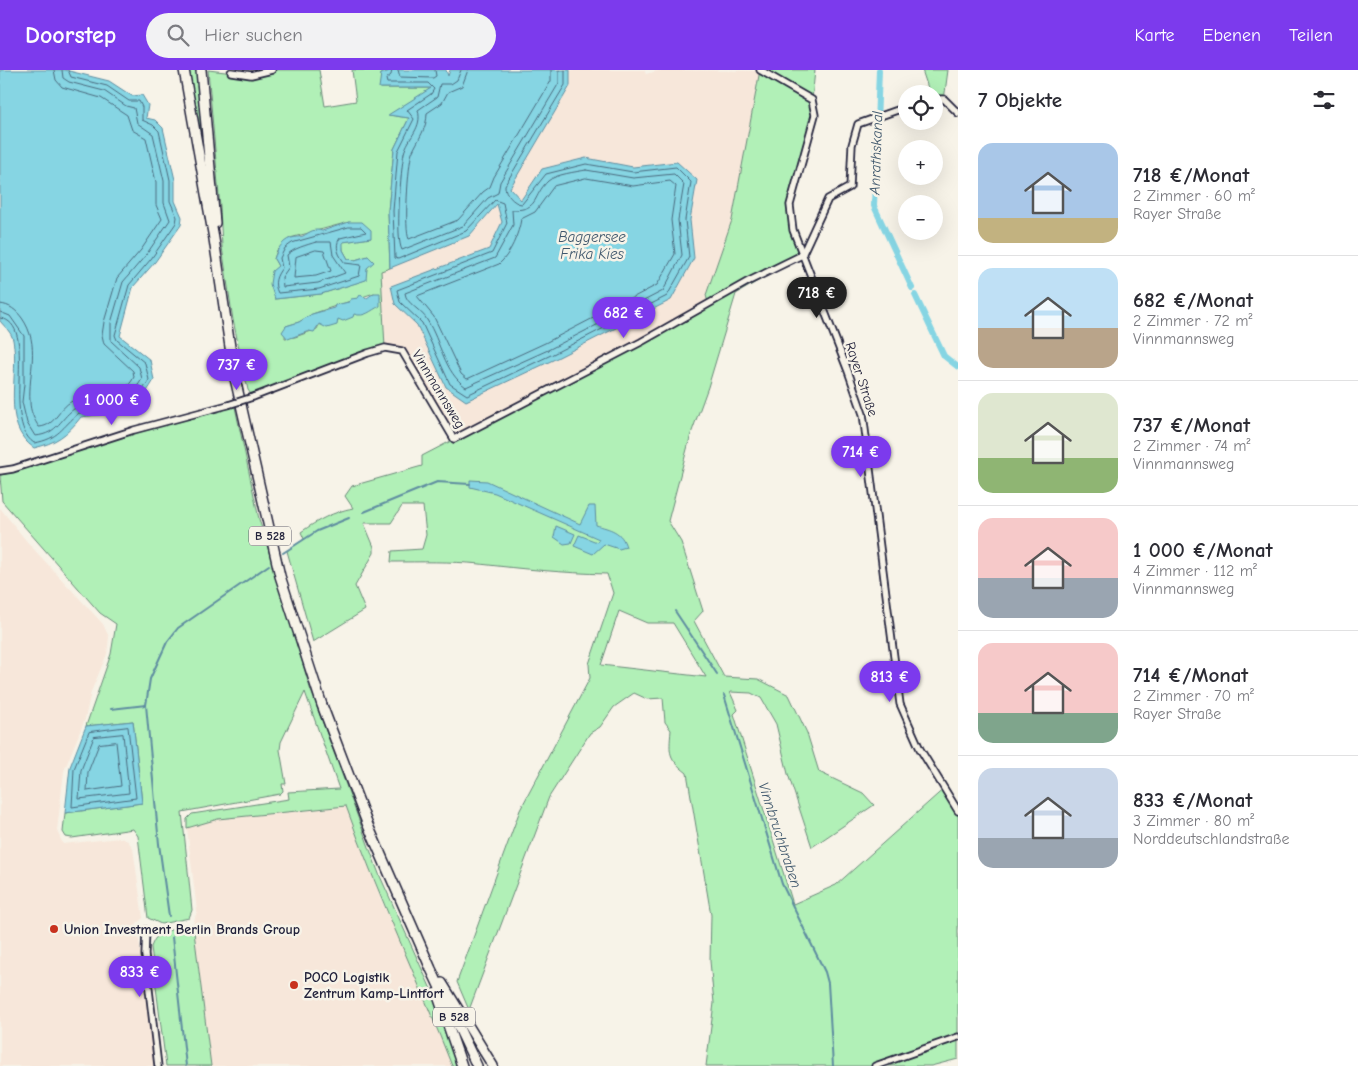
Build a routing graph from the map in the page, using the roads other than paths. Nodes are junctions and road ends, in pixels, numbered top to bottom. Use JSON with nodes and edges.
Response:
{"nodes":[{"id":1,"x":184,"y":70,"type":"edge"},
{"id":2,"x":203,"y":70,"type":"edge"},
{"id":3,"x":272,"y":70,"type":"edge"},
{"id":4,"x":760,"y":70,"type":"edge"},
{"id":5,"x":231,"y":72,"type":"dead end"},
{"id":6,"x":943,"y":99,"type":"edge"},
{"id":7,"x":898,"y":111,"type":"edge"},
{"id":8,"x":958,"y":113,"type":"edge"},
{"id":9,"x":214,"y":238,"type":"junction"},
{"id":10,"x":802,"y":255,"type":"junction"},
{"id":11,"x":0,"y":471,"type":"edge"},
{"id":12,"x":958,"y":810,"type":"edge"},
{"id":13,"x":146,"y":930,"type":"dead end"},
{"id":14,"x":431,"y":969,"type":"junction"},
{"id":15,"x":958,"y":1037,"type":"edge"},
{"id":16,"x":158,"y":1066,"type":"edge"},
{"id":17,"x":462,"y":1066,"type":"edge"},
{"id":18,"x":477,"y":1066,"type":"edge"},
{"id":19,"x":493,"y":1066,"type":"edge"},
{"id":20,"x":875,"y":1066,"type":"edge"}],
"edges":[{"from":1,"to":9,"type":"highway"},
{"from":2,"to":9,"type":"highway"},
{"from":3,"to":5,"type":"street"},
{"from":4,"to":10,"type":"street","name":"Rayer Straße"},
{"from":6,"to":8,"type":"street"},
{"from":7,"to":10,"type":"street"},
{"from":9,"to":14,"type":"highway","number":"B 528"},
{"from":10,"to":11,"type":"street","name":"Vinnmannsweg","bridge":true},
{"from":10,"to":12,"type":"street","name":"Rayer Straße"},
{"from":13,"to":16,"type":"street"},
{"from":14,"to":17,"type":"highway"},
{"from":14,"to":18,"type":"highway","number":"B 528"},
{"from":14,"to":19,"type":"highway"},
{"from":15,"to":20,"type":"street"}]}
